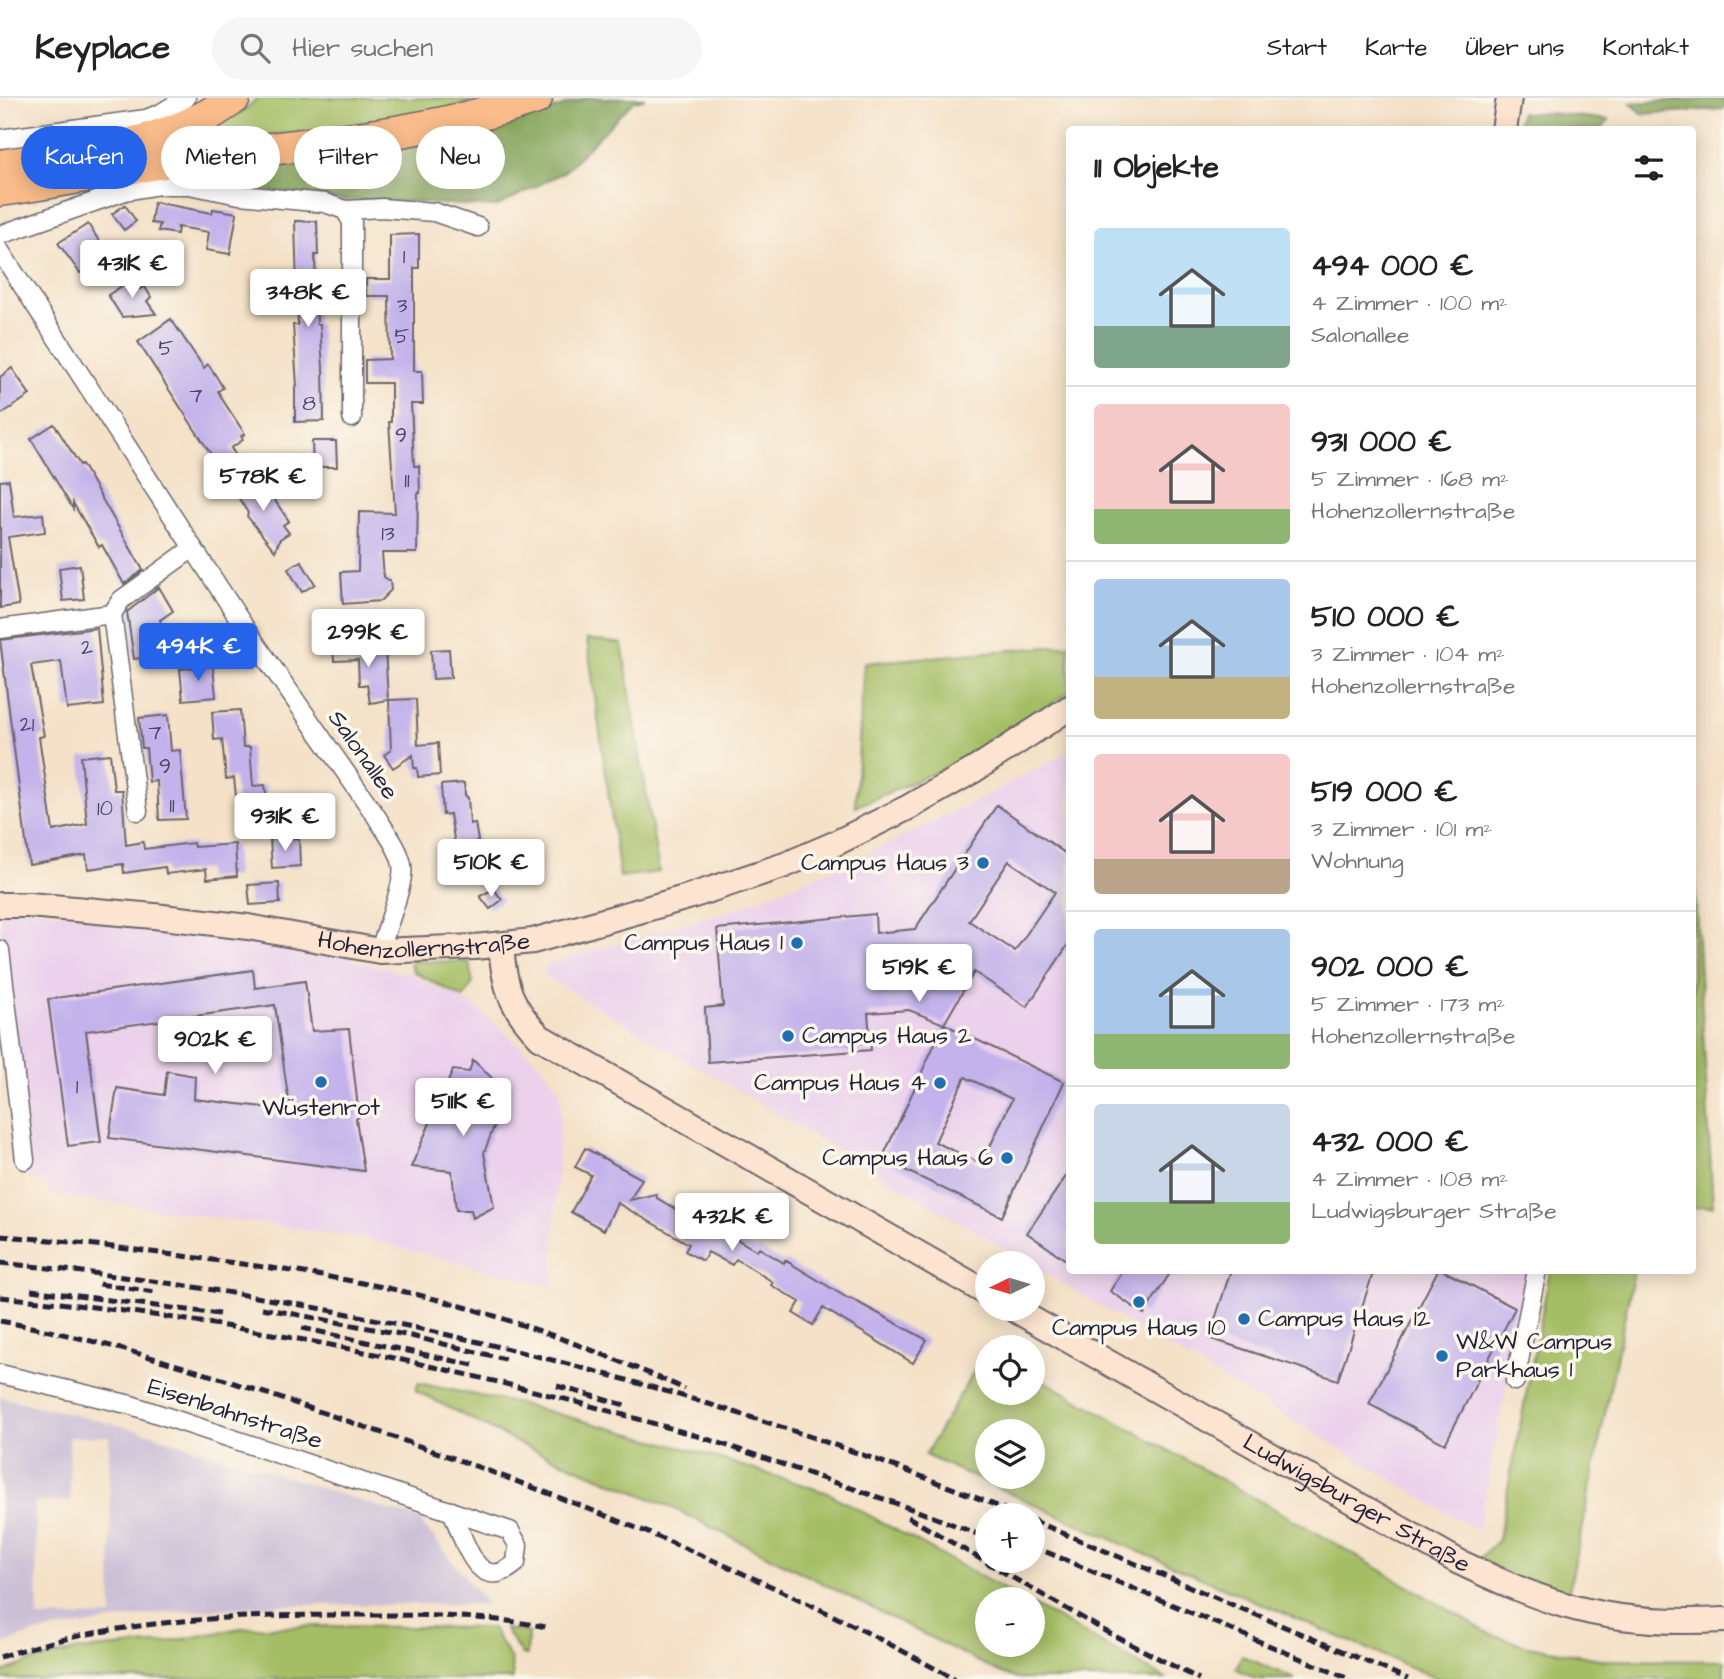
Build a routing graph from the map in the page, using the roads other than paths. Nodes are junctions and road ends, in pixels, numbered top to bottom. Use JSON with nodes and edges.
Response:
{"nodes":[{"id":1,"x":186,"y":98,"type":"edge"},
{"id":2,"x":234,"y":98,"type":"edge"},
{"id":3,"x":536,"y":98,"type":"edge"},
{"id":4,"x":1509,"y":98,"type":"edge"},
{"id":5,"x":1505,"y":126,"type":"edge"},
{"id":6,"x":0,"y":139,"type":"edge"},
{"id":7,"x":0,"y":166,"type":"edge"},
{"id":8,"x":0,"y":190,"type":"edge"},
{"id":9,"x":345,"y":209,"type":"junction"},
{"id":10,"x":478,"y":227,"type":"dead end"},
{"id":11,"x":0,"y":235,"type":"edge"},
{"id":12,"x":0,"y":251,"type":"edge"},
{"id":13,"x":352,"y":418,"type":"dead end"},
{"id":14,"x":192,"y":548,"type":"junction"},
{"id":15,"x":112,"y":614,"type":"junction"},
{"id":16,"x":0,"y":629,"type":"edge"},
{"id":17,"x":1066,"y":710,"type":"edge"},
{"id":18,"x":138,"y":811,"type":"dead end"},
{"id":19,"x":0,"y":905,"type":"edge"},
{"id":20,"x":501,"y":945,"type":"junction"},
{"id":21,"x":0,"y":950,"type":"edge"},
{"id":22,"x":373,"y":950,"type":"junction"},
{"id":23,"x":24,"y":1160,"type":"dead end"},
{"id":24,"x":1536,"y":1274,"type":"edge"},
{"id":25,"x":975,"y":1286,"type":"edge"},
{"id":26,"x":1035,"y":1321,"type":"edge"},
{"id":27,"x":0,"y":1374,"type":"edge"},
{"id":28,"x":1515,"y":1381,"type":"dead end"},
{"id":29,"x":452,"y":1511,"type":"dead end"},
{"id":30,"x":1724,"y":1620,"type":"edge"}],
"edges":[{"from":1,"to":6,"type":"street"},
{"from":2,"to":7,"type":"highway"},
{"from":3,"to":8,"type":"highway"},
{"from":4,"to":5,"type":"main road"},
{"from":9,"to":10,"type":"street"},
{"from":9,"to":11,"type":"street"},
{"from":9,"to":13,"type":"street"},
{"from":12,"to":14,"type":"street","name":"Salonallee"},
{"from":14,"to":15,"type":"street"},
{"from":14,"to":22,"type":"street","name":"Salonallee"},
{"from":15,"to":16,"type":"street"},
{"from":15,"to":18,"type":"street"},
{"from":17,"to":20,"type":"main road","name":"Hohenzollernstraße"},
{"from":19,"to":22,"type":"main road","name":"Hohenzollernstraße"},
{"from":20,"to":22,"type":"main road","name":"Hohenzollernstraße"},
{"from":20,"to":25,"type":"main road"},
{"from":21,"to":23,"type":"street"},
{"from":24,"to":28,"type":"street"},
{"from":26,"to":30,"type":"main road","name":"Ludwigsburger Straße"},
{"from":27,"to":29,"type":"street","name":"Eisenbahnstraße"}]}
